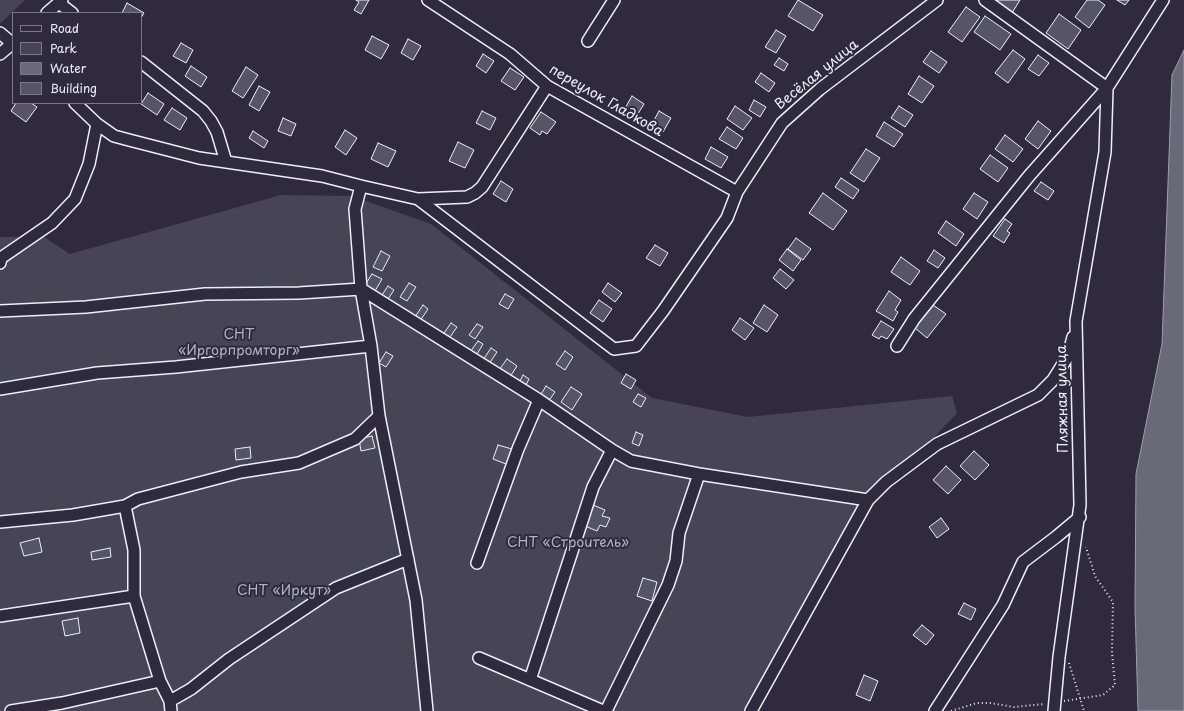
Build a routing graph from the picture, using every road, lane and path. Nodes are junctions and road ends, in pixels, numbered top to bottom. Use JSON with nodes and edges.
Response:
{"nodes":[{"id":1,"x":428,"y":0,"type":"edge"},
{"id":2,"x":614,"y":0,"type":"edge"},
{"id":3,"x":937,"y":0,"type":"edge"},
{"id":4,"x":985,"y":0,"type":"edge"},
{"id":5,"x":1163,"y":0,"type":"edge"},
{"id":6,"x":60,"y":2,"type":"edge"},
{"id":7,"x":48,"y":12,"type":"edge"},
{"id":8,"x":71,"y":12,"type":"edge"},
{"id":9,"x":0,"y":33,"type":"edge"},
{"id":10,"x":588,"y":41,"type":"dead end"},
{"id":11,"x":12,"y":42,"type":"edge"},
{"id":12,"x":12,"y":44,"type":"edge"},
{"id":13,"x":0,"y":54,"type":"edge"},
{"id":14,"x":142,"y":63,"type":"edge"},
{"id":15,"x":547,"y":86,"type":"junction"},
{"id":16,"x":1108,"y":88,"type":"junction"},
{"id":17,"x":76,"y":104,"type":"edge"},
{"id":18,"x":96,"y":124,"type":"junction"},
{"id":19,"x":226,"y":162,"type":"junction"},
{"id":20,"x":361,"y":186,"type":"junction"},
{"id":21,"x":737,"y":192,"type":"junction"},
{"id":22,"x":418,"y":199,"type":"junction"},
{"id":23,"x":0,"y":260,"type":"edge"},
{"id":24,"x":361,"y":289,"type":"junction"},
{"id":25,"x":0,"y":311,"type":"edge"},
{"id":26,"x":1076,"y":321,"type":"junction"},
{"id":27,"x":371,"y":346,"type":"junction"},
{"id":28,"x":897,"y":346,"type":"dead end"},
{"id":29,"x":0,"y":389,"type":"edge"},
{"id":30,"x":539,"y":400,"type":"junction"},
{"id":31,"x":380,"y":416,"type":"junction"},
{"id":32,"x":612,"y":450,"type":"junction"},
{"id":33,"x":699,"y":474,"type":"junction"},
{"id":34,"x":868,"y":500,"type":"junction"},
{"id":35,"x":125,"y":506,"type":"junction"},
{"id":36,"x":1080,"y":517,"type":"junction"},
{"id":37,"x":0,"y":522,"type":"edge"},
{"id":38,"x":1085,"y":546,"type":"dead end"},
{"id":39,"x":408,"y":559,"type":"junction"},
{"id":40,"x":477,"y":563,"type":"dead end"},
{"id":41,"x":134,"y":596,"type":"junction"},
{"id":42,"x":0,"y":616,"type":"edge"},
{"id":43,"x":1060,"y":646,"type":"junction"},
{"id":44,"x":479,"y":658,"type":"dead end"},
{"id":45,"x":530,"y":680,"type":"junction"},
{"id":46,"x":160,"y":681,"type":"junction"},
{"id":47,"x":1080,"y":700,"type":"junction"},
{"id":48,"x":171,"y":706,"type":"edge"},
{"id":49,"x":1054,"y":706,"type":"edge"},
{"id":50,"x":11,"y":711,"type":"edge"},
{"id":51,"x":427,"y":711,"type":"edge"},
{"id":52,"x":603,"y":711,"type":"edge"},
{"id":53,"x":606,"y":711,"type":"edge"},
{"id":54,"x":751,"y":711,"type":"edge"},
{"id":55,"x":935,"y":711,"type":"edge"},
{"id":56,"x":951,"y":711,"type":"edge"},
{"id":57,"x":1084,"y":711,"type":"edge"}],
"edges":[{"from":1,"to":15,"type":"street","name":"переулок Гладкова"},
{"from":2,"to":10,"type":"street"},
{"from":3,"to":21,"type":"street","name":"Весёлая улица"},
{"from":4,"to":16,"type":"street"},
{"from":5,"to":16,"type":"street","name":"Пляжная улица"},
{"from":6,"to":7,"type":"street"},
{"from":6,"to":8,"type":"street"},
{"from":9,"to":11,"type":"street"},
{"from":12,"to":13,"type":"street"},
{"from":14,"to":19,"type":"street"},
{"from":15,"to":21,"type":"street","name":"переулок Гладкова"},
{"from":15,"to":22,"type":"street"},
{"from":16,"to":26,"type":"street","name":"Пляжная улица"},
{"from":16,"to":28,"type":"street","name":"Пляжная улица"},
{"from":17,"to":18,"type":"street"},
{"from":18,"to":19,"type":"street"},
{"from":18,"to":23,"type":"street"},
{"from":19,"to":20,"type":"street"},
{"from":20,"to":22,"type":"street"},
{"from":20,"to":24,"type":"street"},
{"from":21,"to":22,"type":"street","name":"Весёлая улица"},
{"from":24,"to":25,"type":"street"},
{"from":24,"to":27,"type":"street"},
{"from":24,"to":30,"type":"street"},
{"from":26,"to":34,"type":"street"},
{"from":26,"to":36,"type":"street","name":"Пляжная улица"},
{"from":27,"to":29,"type":"street"},
{"from":27,"to":31,"type":"street"},
{"from":30,"to":32,"type":"street"},
{"from":30,"to":40,"type":"street"},
{"from":31,"to":35,"type":"street"},
{"from":31,"to":39,"type":"street"},
{"from":32,"to":33,"type":"street"},
{"from":32,"to":45,"type":"street"},
{"from":33,"to":34,"type":"street"},
{"from":33,"to":53,"type":"street"},
{"from":34,"to":54,"type":"street"},
{"from":35,"to":37,"type":"street"},
{"from":35,"to":41,"type":"street"},
{"from":36,"to":43,"type":"street","name":"Пляжная улица"},
{"from":36,"to":55,"type":"street"},
{"from":38,"to":47,"type":"path"},
{"from":39,"to":48,"type":"street"},
{"from":39,"to":51,"type":"street"},
{"from":41,"to":42,"type":"street"},
{"from":41,"to":46,"type":"street"},
{"from":43,"to":47,"type":"path"},
{"from":43,"to":49,"type":"street","name":"Пляжная улица"},
{"from":44,"to":45,"type":"street"},
{"from":45,"to":52,"type":"street"},
{"from":46,"to":48,"type":"street"},
{"from":46,"to":50,"type":"street"},
{"from":47,"to":49,"type":"path"},
{"from":47,"to":57,"type":"path"},
{"from":49,"to":56,"type":"path"}]}
